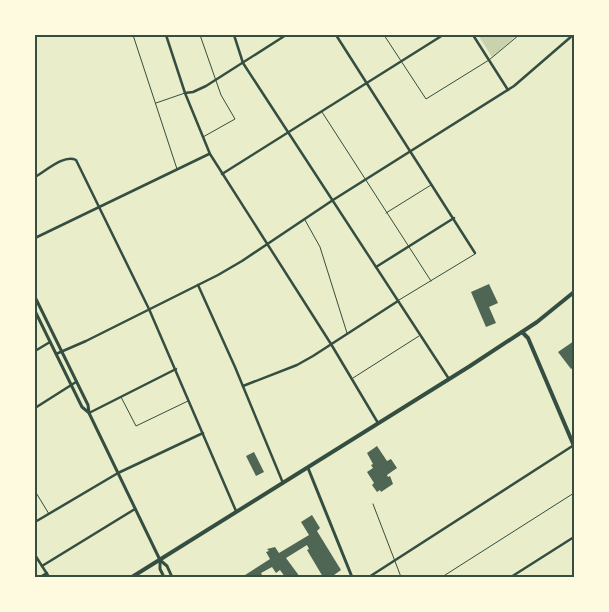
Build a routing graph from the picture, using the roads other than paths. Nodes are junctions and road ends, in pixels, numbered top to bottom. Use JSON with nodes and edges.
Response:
{"nodes":[{"id":1,"x":133,"y":35,"type":"edge"},
{"id":2,"x":166,"y":35,"type":"edge"},
{"id":3,"x":200,"y":35,"type":"edge"},
{"id":4,"x":234,"y":35,"type":"edge"},
{"id":5,"x":286,"y":35,"type":"edge"},
{"id":6,"x":336,"y":35,"type":"edge"},
{"id":7,"x":384,"y":35,"type":"edge"},
{"id":8,"x":443,"y":35,"type":"edge"},
{"id":9,"x":473,"y":35,"type":"edge"},
{"id":10,"x":519,"y":35,"type":"edge"},
{"id":11,"x":573,"y":35,"type":"edge"},
{"id":12,"x":281,"y":36,"type":"edge"},
{"id":13,"x":489,"y":60,"type":"junction"},
{"id":14,"x":402,"y":62,"type":"junction"},
{"id":15,"x":244,"y":63,"type":"junction"},
{"id":16,"x":215,"y":79,"type":"junction"},
{"id":17,"x":367,"y":84,"type":"junction"},
{"id":18,"x":508,"y":90,"type":"junction"},
{"id":19,"x":185,"y":93,"type":"junction"},
{"id":20,"x":155,"y":104,"type":"junction"},
{"id":21,"x":322,"y":112,"type":"junction"},
{"id":22,"x":289,"y":132,"type":"junction"},
{"id":23,"x":202,"y":137,"type":"junction"},
{"id":24,"x":411,"y":151,"type":"junction"},
{"id":25,"x":210,"y":154,"type":"junction"},
{"id":26,"x":178,"y":169,"type":"junction"},
{"id":27,"x":222,"y":174,"type":"junction"},
{"id":28,"x":35,"y":177,"type":"edge"},
{"id":29,"x":365,"y":180,"type":"junction"},
{"id":30,"x":432,"y":184,"type":"junction"},
{"id":31,"x":333,"y":200,"type":"junction"},
{"id":32,"x":100,"y":206,"type":"junction"},
{"id":33,"x":386,"y":213,"type":"junction"},
{"id":34,"x":454,"y":218,"type":"junction"},
{"id":35,"x":304,"y":219,"type":"junction"},
{"id":36,"x":35,"y":238,"type":"edge"},
{"id":37,"x":267,"y":244,"type":"junction"},
{"id":38,"x":408,"y":246,"type":"junction"},
{"id":39,"x":475,"y":253,"type":"joint"},
{"id":40,"x":376,"y":267,"type":"junction"},
{"id":41,"x":431,"y":281,"type":"junction"},
{"id":42,"x":198,"y":285,"type":"junction"},
{"id":43,"x":574,"y":292,"type":"edge"},
{"id":44,"x":35,"y":297,"type":"edge"},
{"id":45,"x":398,"y":301,"type":"junction"},
{"id":46,"x":37,"y":306,"type":"edge"},
{"id":47,"x":149,"y":309,"type":"junction"},
{"id":48,"x":35,"y":311,"type":"edge"},
{"id":49,"x":522,"y":332,"type":"junction"},
{"id":50,"x":347,"y":334,"type":"junction"},
{"id":51,"x":420,"y":335,"type":"junction"},
{"id":52,"x":50,"y":342,"type":"junction"},
{"id":53,"x":332,"y":344,"type":"junction"},
{"id":54,"x":35,"y":350,"type":"edge"},
{"id":55,"x":62,"y":351,"type":"junction"},
{"id":56,"x":56,"y":354,"type":"junction"},
{"id":57,"x":176,"y":369,"type":"junction"},
{"id":58,"x":352,"y":379,"type":"junction"},
{"id":59,"x":449,"y":380,"type":"junction"},
{"id":60,"x":77,"y":382,"type":"junction"},
{"id":61,"x":71,"y":385,"type":"junction"},
{"id":62,"x":243,"y":386,"type":"junction"},
{"id":63,"x":121,"y":396,"type":"junction"},
{"id":64,"x":189,"y":401,"type":"junction"},
{"id":65,"x":35,"y":408,"type":"edge"},
{"id":66,"x":89,"y":413,"type":"junction"},
{"id":67,"x":378,"y":423,"type":"junction"},
{"id":68,"x":203,"y":433,"type":"junction"},
{"id":69,"x":574,"y":446,"type":"edge"},
{"id":70,"x":308,"y":468,"type":"junction"},
{"id":71,"x":118,"y":473,"type":"junction"},
{"id":72,"x":283,"y":483,"type":"junction"},
{"id":73,"x":35,"y":491,"type":"edge"},
{"id":74,"x":574,"y":493,"type":"edge"},
{"id":75,"x":373,"y":504,"type":"dead end"},
{"id":76,"x":135,"y":509,"type":"junction"},
{"id":77,"x":237,"y":512,"type":"junction"},
{"id":78,"x":49,"y":514,"type":"junction"},
{"id":79,"x":35,"y":522,"type":"edge"},
{"id":80,"x":574,"y":537,"type":"edge"},
{"id":81,"x":35,"y":555,"type":"edge"},
{"id":82,"x":160,"y":560,"type":"junction"},
{"id":83,"x":395,"y":561,"type":"junction"},
{"id":84,"x":42,"y":566,"type":"junction"},
{"id":85,"x":47,"y":573,"type":"junction"},
{"id":86,"x":40,"y":577,"type":"edge"},
{"id":87,"x":49,"y":577,"type":"edge"},
{"id":88,"x":132,"y":577,"type":"edge"},
{"id":89,"x":164,"y":577,"type":"edge"},
{"id":90,"x":172,"y":577,"type":"edge"},
{"id":91,"x":352,"y":577,"type":"edge"},
{"id":92,"x":370,"y":577,"type":"edge"},
{"id":93,"x":401,"y":577,"type":"edge"},
{"id":94,"x":442,"y":577,"type":"edge"},
{"id":95,"x":511,"y":577,"type":"edge"}],
"edges":[{"from":1,"to":20,"type":"lane"},
{"from":2,"to":19,"type":"street"},
{"from":3,"to":16,"type":"lane"},
{"from":4,"to":15,"type":"street"},
{"from":5,"to":12,"type":"street"},
{"from":6,"to":17,"type":"street"},
{"from":7,"to":14,"type":"lane"},
{"from":8,"to":14,"type":"street"},
{"from":9,"to":13,"type":"street"},
{"from":10,"to":13,"type":"lane"},
{"from":11,"to":18,"type":"street"},
{"from":12,"to":15,"type":"street"},
{"from":13,"to":14,"type":"lane"},
{"from":13,"to":18,"type":"street"},
{"from":14,"to":17,"type":"street"},
{"from":15,"to":16,"type":"street"},
{"from":15,"to":22,"type":"street"},
{"from":16,"to":19,"type":"street"},
{"from":16,"to":23,"type":"lane"},
{"from":17,"to":21,"type":"street"},
{"from":17,"to":24,"type":"street"},
{"from":18,"to":24,"type":"street"},
{"from":19,"to":20,"type":"lane"},
{"from":19,"to":23,"type":"street"},
{"from":20,"to":26,"type":"lane"},
{"from":21,"to":22,"type":"street"},
{"from":21,"to":29,"type":"lane"},
{"from":22,"to":27,"type":"street"},
{"from":22,"to":31,"type":"street"},
{"from":23,"to":25,"type":"street"},
{"from":24,"to":29,"type":"street"},
{"from":24,"to":30,"type":"street"},
{"from":25,"to":26,"type":"street"},
{"from":25,"to":27,"type":"street"},
{"from":26,"to":32,"type":"street"},
{"from":27,"to":37,"type":"street"},
{"from":28,"to":32,"type":"street"},
{"from":29,"to":31,"type":"street"},
{"from":29,"to":33,"type":"lane"},
{"from":30,"to":33,"type":"lane"},
{"from":30,"to":34,"type":"street"},
{"from":31,"to":35,"type":"street"},
{"from":31,"to":40,"type":"street"},
{"from":32,"to":36,"type":"street"},
{"from":32,"to":47,"type":"street"},
{"from":33,"to":38,"type":"lane"},
{"from":34,"to":38,"type":"street"},
{"from":34,"to":39,"type":"street"},
{"from":35,"to":37,"type":"street"},
{"from":35,"to":50,"type":"lane"},
{"from":37,"to":42,"type":"street"},
{"from":37,"to":53,"type":"street"},
{"from":38,"to":40,"type":"street"},
{"from":38,"to":41,"type":"lane"},
{"from":39,"to":41,"type":"lane"},
{"from":40,"to":45,"type":"street"},
{"from":41,"to":45,"type":"lane"},
{"from":42,"to":47,"type":"street"},
{"from":42,"to":62,"type":"street"},
{"from":43,"to":49,"type":"main road"},
{"from":44,"to":46,"type":"main road"},
{"from":45,"to":50,"type":"street"},
{"from":45,"to":51,"type":"street"},
{"from":46,"to":55,"type":"main road"},
{"from":47,"to":55,"type":"street"},
{"from":47,"to":57,"type":"street"},
{"from":48,"to":52,"type":"main road"},
{"from":49,"to":59,"type":"main road"},
{"from":49,"to":69,"type":"main road"},
{"from":50,"to":53,"type":"street"},
{"from":51,"to":58,"type":"lane"},
{"from":51,"to":59,"type":"street"},
{"from":52,"to":54,"type":"street"},
{"from":52,"to":56,"type":"main road"},
{"from":53,"to":58,"type":"street"},
{"from":53,"to":62,"type":"street"},
{"from":55,"to":56,"type":"street"},
{"from":55,"to":60,"type":"main road"},
{"from":56,"to":61,"type":"main road"},
{"from":57,"to":63,"type":"street"},
{"from":57,"to":64,"type":"street"},
{"from":58,"to":67,"type":"street"},
{"from":59,"to":67,"type":"main road"},
{"from":60,"to":61,"type":"street"},
{"from":60,"to":66,"type":"main road"},
{"from":61,"to":65,"type":"street"},
{"from":61,"to":66,"type":"main road"},
{"from":62,"to":72,"type":"street"},
{"from":63,"to":64,"type":"lane"},
{"from":63,"to":66,"type":"street"},
{"from":64,"to":68,"type":"street"},
{"from":66,"to":71,"type":"main road"},
{"from":67,"to":70,"type":"main road"},
{"from":68,"to":71,"type":"street"},
{"from":68,"to":77,"type":"street"},
{"from":69,"to":83,"type":"street"},
{"from":70,"to":72,"type":"main road"},
{"from":70,"to":91,"type":"main road"},
{"from":71,"to":76,"type":"main road"},
{"from":71,"to":78,"type":"street"},
{"from":72,"to":77,"type":"main road"},
{"from":73,"to":78,"type":"lane"},
{"from":74,"to":94,"type":"lane"},
{"from":75,"to":83,"type":"lane"},
{"from":76,"to":82,"type":"main road"},
{"from":76,"to":84,"type":"street"},
{"from":77,"to":82,"type":"main road"},
{"from":78,"to":79,"type":"street"},
{"from":80,"to":95,"type":"street"},
{"from":81,"to":84,"type":"street"},
{"from":82,"to":88,"type":"main road"},
{"from":82,"to":89,"type":"main road"},
{"from":82,"to":90,"type":"main road"},
{"from":83,"to":92,"type":"street"},
{"from":83,"to":93,"type":"lane"},
{"from":84,"to":85,"type":"street"},
{"from":85,"to":86,"type":"street"},
{"from":85,"to":87,"type":"street"}]}
